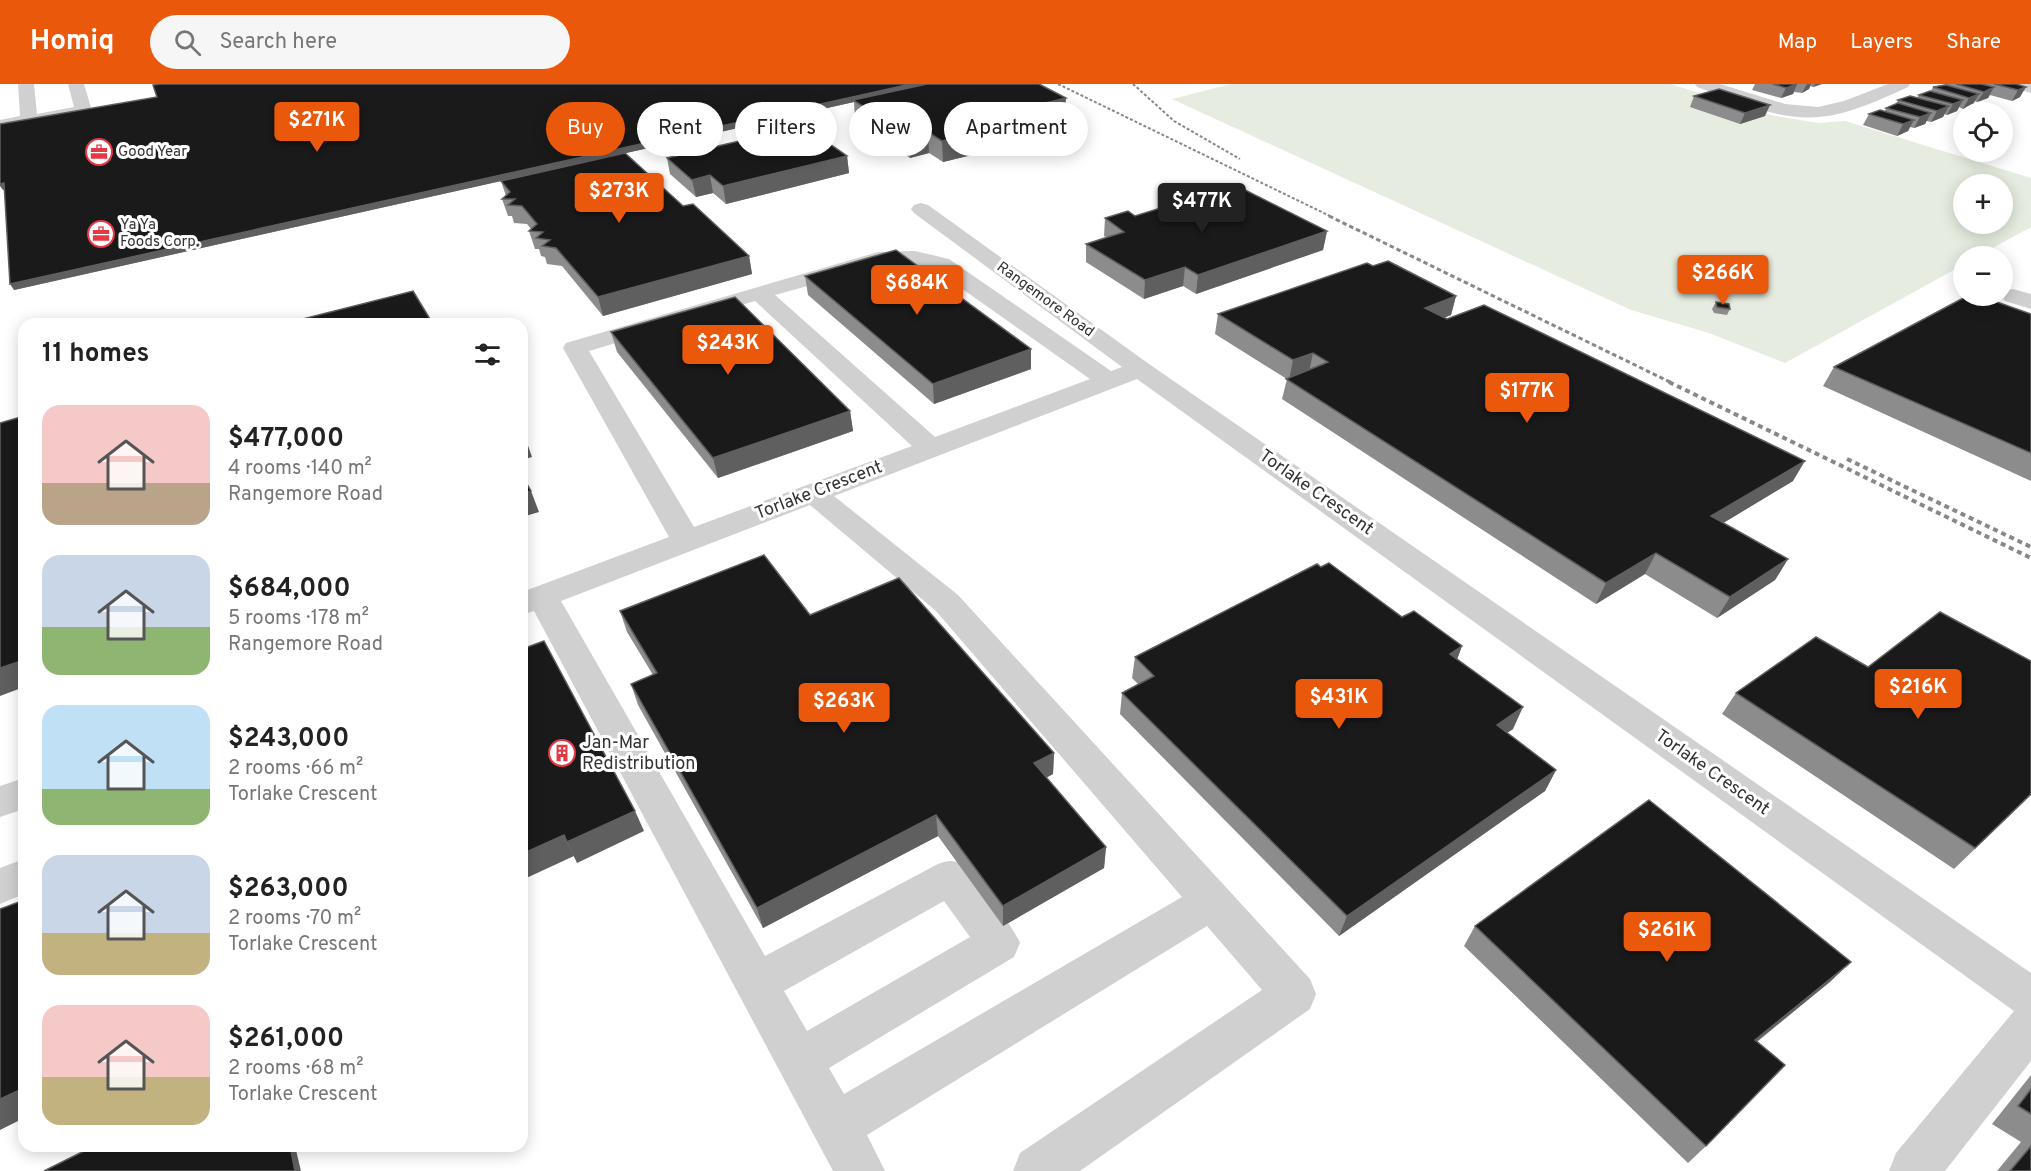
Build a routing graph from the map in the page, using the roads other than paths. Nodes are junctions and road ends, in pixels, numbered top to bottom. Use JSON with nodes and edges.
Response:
{"nodes":[{"id":1,"x":26,"y":84,"type":"edge"},
{"id":2,"x":76,"y":84,"type":"edge"},
{"id":3,"x":1703,"y":84,"type":"edge"},
{"id":4,"x":1902,"y":84,"type":"edge"},
{"id":5,"x":2016,"y":84,"type":"edge"},
{"id":6,"x":2031,"y":88,"type":"edge"},
{"id":7,"x":29,"y":120,"type":"junction"},
{"id":8,"x":0,"y":124,"type":"edge"},
{"id":9,"x":921,"y":209,"type":"dead end"},
{"id":10,"x":759,"y":294,"type":"junction"},
{"id":11,"x":1140,"y":369,"type":"junction"},
{"id":12,"x":1109,"y":381,"type":"junction"},
{"id":13,"x":931,"y":448,"type":"junction"},
{"id":14,"x":813,"y":493,"type":"junction"},
{"id":15,"x":687,"y":541,"type":"junction"},
{"id":16,"x":532,"y":600,"type":"edge"},
{"id":17,"x":18,"y":795,"type":"edge"},
{"id":18,"x":0,"y":802,"type":"edge"},
{"id":19,"x":18,"y":878,"type":"edge"},
{"id":20,"x":0,"y":886,"type":"edge"},
{"id":21,"x":1211,"y":902,"type":"junction"},
{"id":22,"x":757,"y":983,"type":"junction"},
{"id":23,"x":2031,"y":998,"type":"edge"},
{"id":24,"x":2031,"y":1025,"type":"edge"},
{"id":25,"x":800,"y":1060,"type":"junction"},
{"id":26,"x":836,"y":1126,"type":"junction"},
{"id":27,"x":860,"y":1171,"type":"edge"},
{"id":28,"x":1038,"y":1171,"type":"edge"},
{"id":29,"x":1914,"y":1171,"type":"edge"}],
"edges":[{"from":1,"to":7,"type":"street"},
{"from":2,"to":7,"type":"street"},
{"from":3,"to":4,"type":"street"},
{"from":5,"to":6,"type":"street"},
{"from":7,"to":8,"type":"street"},
{"from":9,"to":11,"type":"street","name":"Rangemore Road"},
{"from":10,"to":12,"type":"street"},
{"from":10,"to":13,"type":"street"},
{"from":10,"to":15,"type":"street"},
{"from":11,"to":12,"type":"street","name":"Torlake Crescent"},
{"from":11,"to":23,"type":"street","name":"Torlake Crescent"},
{"from":12,"to":13,"type":"street","name":"Torlake Crescent"},
{"from":13,"to":14,"type":"street","name":"Torlake Crescent"},
{"from":14,"to":15,"type":"street","name":"Torlake Crescent"},
{"from":14,"to":21,"type":"street"},
{"from":15,"to":16,"type":"street","name":"Torlake Crescent"},
{"from":16,"to":22,"type":"street"},
{"from":17,"to":18,"type":"street"},
{"from":19,"to":20,"type":"street"},
{"from":21,"to":26,"type":"street"},
{"from":21,"to":28,"type":"street"},
{"from":22,"to":25,"type":"street"},
{"from":22,"to":25,"type":"street"},
{"from":24,"to":29,"type":"street"},
{"from":25,"to":26,"type":"street"},
{"from":26,"to":27,"type":"street"}]}
